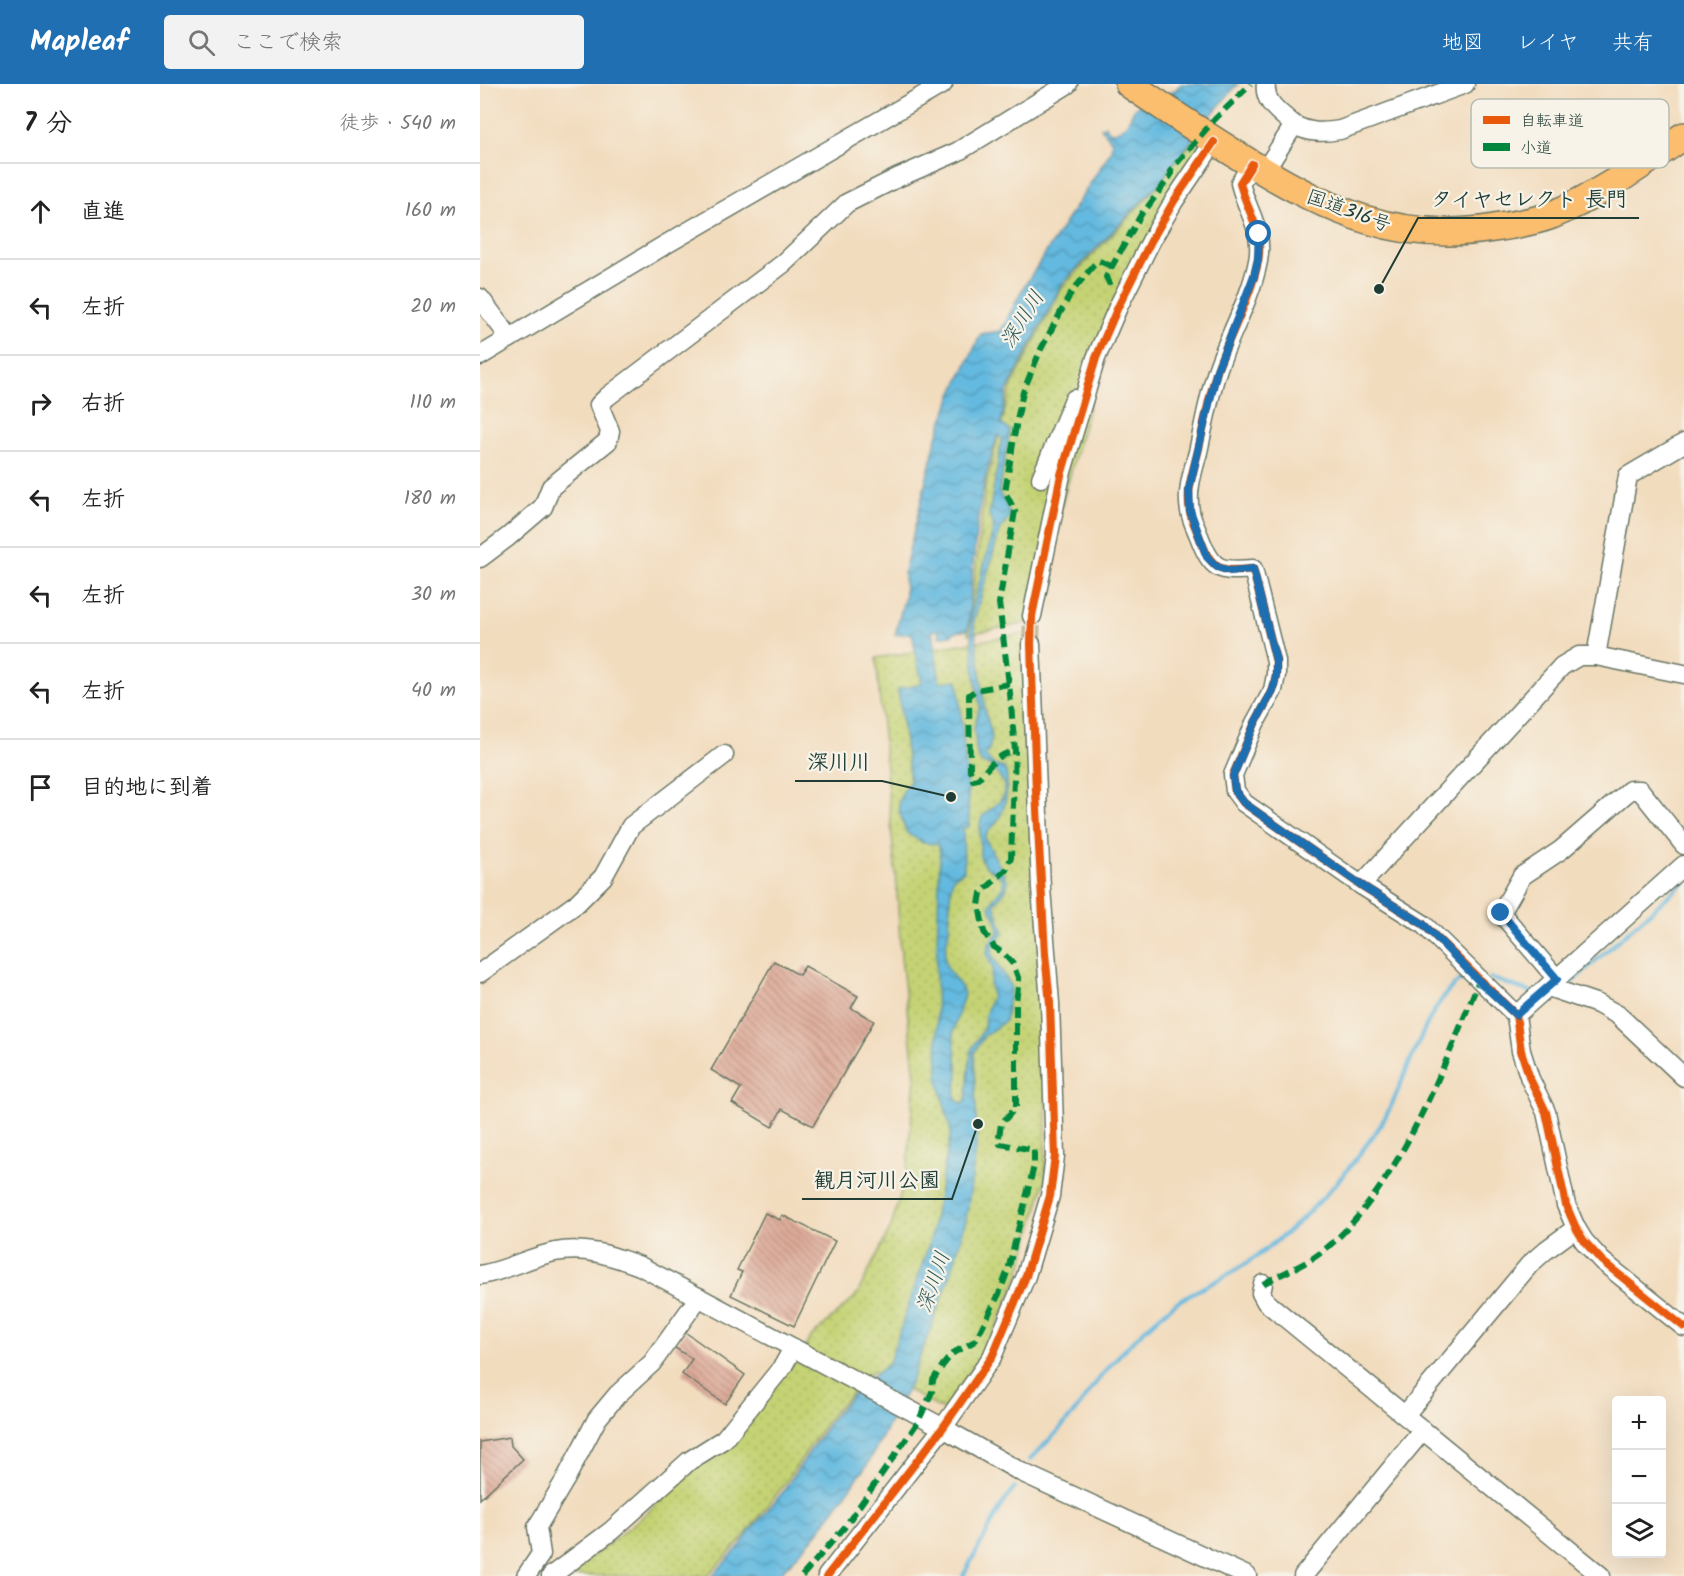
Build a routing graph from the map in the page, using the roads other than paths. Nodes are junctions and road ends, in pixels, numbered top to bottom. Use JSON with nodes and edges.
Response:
{"nodes":[{"id":1,"x":943,"y":84,"type":"edge"},
{"id":2,"x":1068,"y":84,"type":"edge"},
{"id":3,"x":1129,"y":84,"type":"edge"},
{"id":4,"x":1266,"y":84,"type":"edge"},
{"id":5,"x":1465,"y":84,"type":"edge"},
{"id":6,"x":1294,"y":124,"type":"junction"},
{"id":7,"x":1684,"y":136,"type":"edge"},
{"id":8,"x":1210,"y":139,"type":"junction"},
{"id":9,"x":1669,"y":146,"type":"edge"},
{"id":10,"x":1258,"y":168,"type":"junction"},
{"id":11,"x":1636,"y":168,"type":"edge"},
{"id":12,"x":480,"y":298,"type":"edge"},
{"id":13,"x":510,"y":338,"type":"junction"},
{"id":14,"x":480,"y":356,"type":"edge"},
{"id":15,"x":1092,"y":373,"type":"junction"},
{"id":16,"x":1684,"y":443,"type":"edge"},
{"id":17,"x":1041,"y":478,"type":"dead end"},
{"id":18,"x":480,"y":558,"type":"edge"},
{"id":19,"x":1032,"y":616,"type":"tunnel mouth"},
{"id":20,"x":1031,"y":644,"type":"tunnel mouth"},
{"id":21,"x":1596,"y":656,"type":"junction"},
{"id":22,"x":1684,"y":674,"type":"edge"},
{"id":23,"x":724,"y":755,"type":"dead end"},
{"id":24,"x":1684,"y":845,"type":"edge"},
{"id":25,"x":1684,"y":865,"type":"edge"},
{"id":26,"x":1361,"y":885,"type":"junction"},
{"id":27,"x":480,"y":973,"type":"edge"},
{"id":28,"x":1554,"y":981,"type":"junction"},
{"id":29,"x":1516,"y":1015,"type":"junction"},
{"id":30,"x":1684,"y":1077,"type":"edge"},
{"id":31,"x":1576,"y":1228,"type":"junction"},
{"id":32,"x":480,"y":1275,"type":"edge"},
{"id":33,"x":1263,"y":1284,"type":"dead end"},
{"id":34,"x":699,"y":1297,"type":"junction"},
{"id":35,"x":1684,"y":1328,"type":"edge"},
{"id":36,"x":795,"y":1349,"type":"junction"},
{"id":37,"x":1405,"y":1414,"type":"junction"},
{"id":38,"x":939,"y":1426,"type":"junction"},
{"id":39,"x":1423,"y":1430,"type":"junction"},
{"id":40,"x":526,"y":1576,"type":"edge"},
{"id":41,"x":551,"y":1576,"type":"edge"},
{"id":42,"x":827,"y":1576,"type":"edge"},
{"id":43,"x":1247,"y":1576,"type":"edge"},
{"id":44,"x":1303,"y":1576,"type":"edge"},
{"id":45,"x":1601,"y":1576,"type":"edge"}],
"edges":[{"from":1,"to":13,"type":"street"},
{"from":2,"to":18,"type":"street"},
{"from":3,"to":8,"type":"highway","name":"国道316号"},
{"from":4,"to":6,"type":"street"},
{"from":5,"to":6,"type":"street"},
{"from":6,"to":10,"type":"street"},
{"from":7,"to":9,"type":"highway","name":"国道316号"},
{"from":8,"to":10,"type":"highway","name":"国道316号"},
{"from":8,"to":15,"type":"street"},
{"from":10,"to":11,"type":"highway","name":"国道316号"},
{"from":10,"to":26,"type":"street"},
{"from":12,"to":13,"type":"street"},
{"from":13,"to":14,"type":"street"},
{"from":15,"to":17,"type":"street"},
{"from":15,"to":19,"type":"street"},
{"from":16,"to":21,"type":"street"},
{"from":20,"to":38,"type":"street"},
{"from":21,"to":22,"type":"street"},
{"from":21,"to":26,"type":"street"},
{"from":23,"to":27,"type":"street"},
{"from":24,"to":28,"type":"street"},
{"from":25,"to":28,"type":"street"},
{"from":26,"to":29,"type":"street"},
{"from":28,"to":29,"type":"street"},
{"from":28,"to":30,"type":"street"},
{"from":29,"to":31,"type":"street"},
{"from":31,"to":35,"type":"street"},
{"from":31,"to":37,"type":"street"},
{"from":32,"to":34,"type":"street"},
{"from":33,"to":37,"type":"street"},
{"from":34,"to":36,"type":"street"},
{"from":34,"to":40,"type":"street"},
{"from":36,"to":38,"type":"street"},
{"from":36,"to":41,"type":"street"},
{"from":37,"to":39,"type":"street"},
{"from":38,"to":42,"type":"street"},
{"from":38,"to":43,"type":"street"},
{"from":39,"to":44,"type":"street"},
{"from":39,"to":45,"type":"street"}]}
